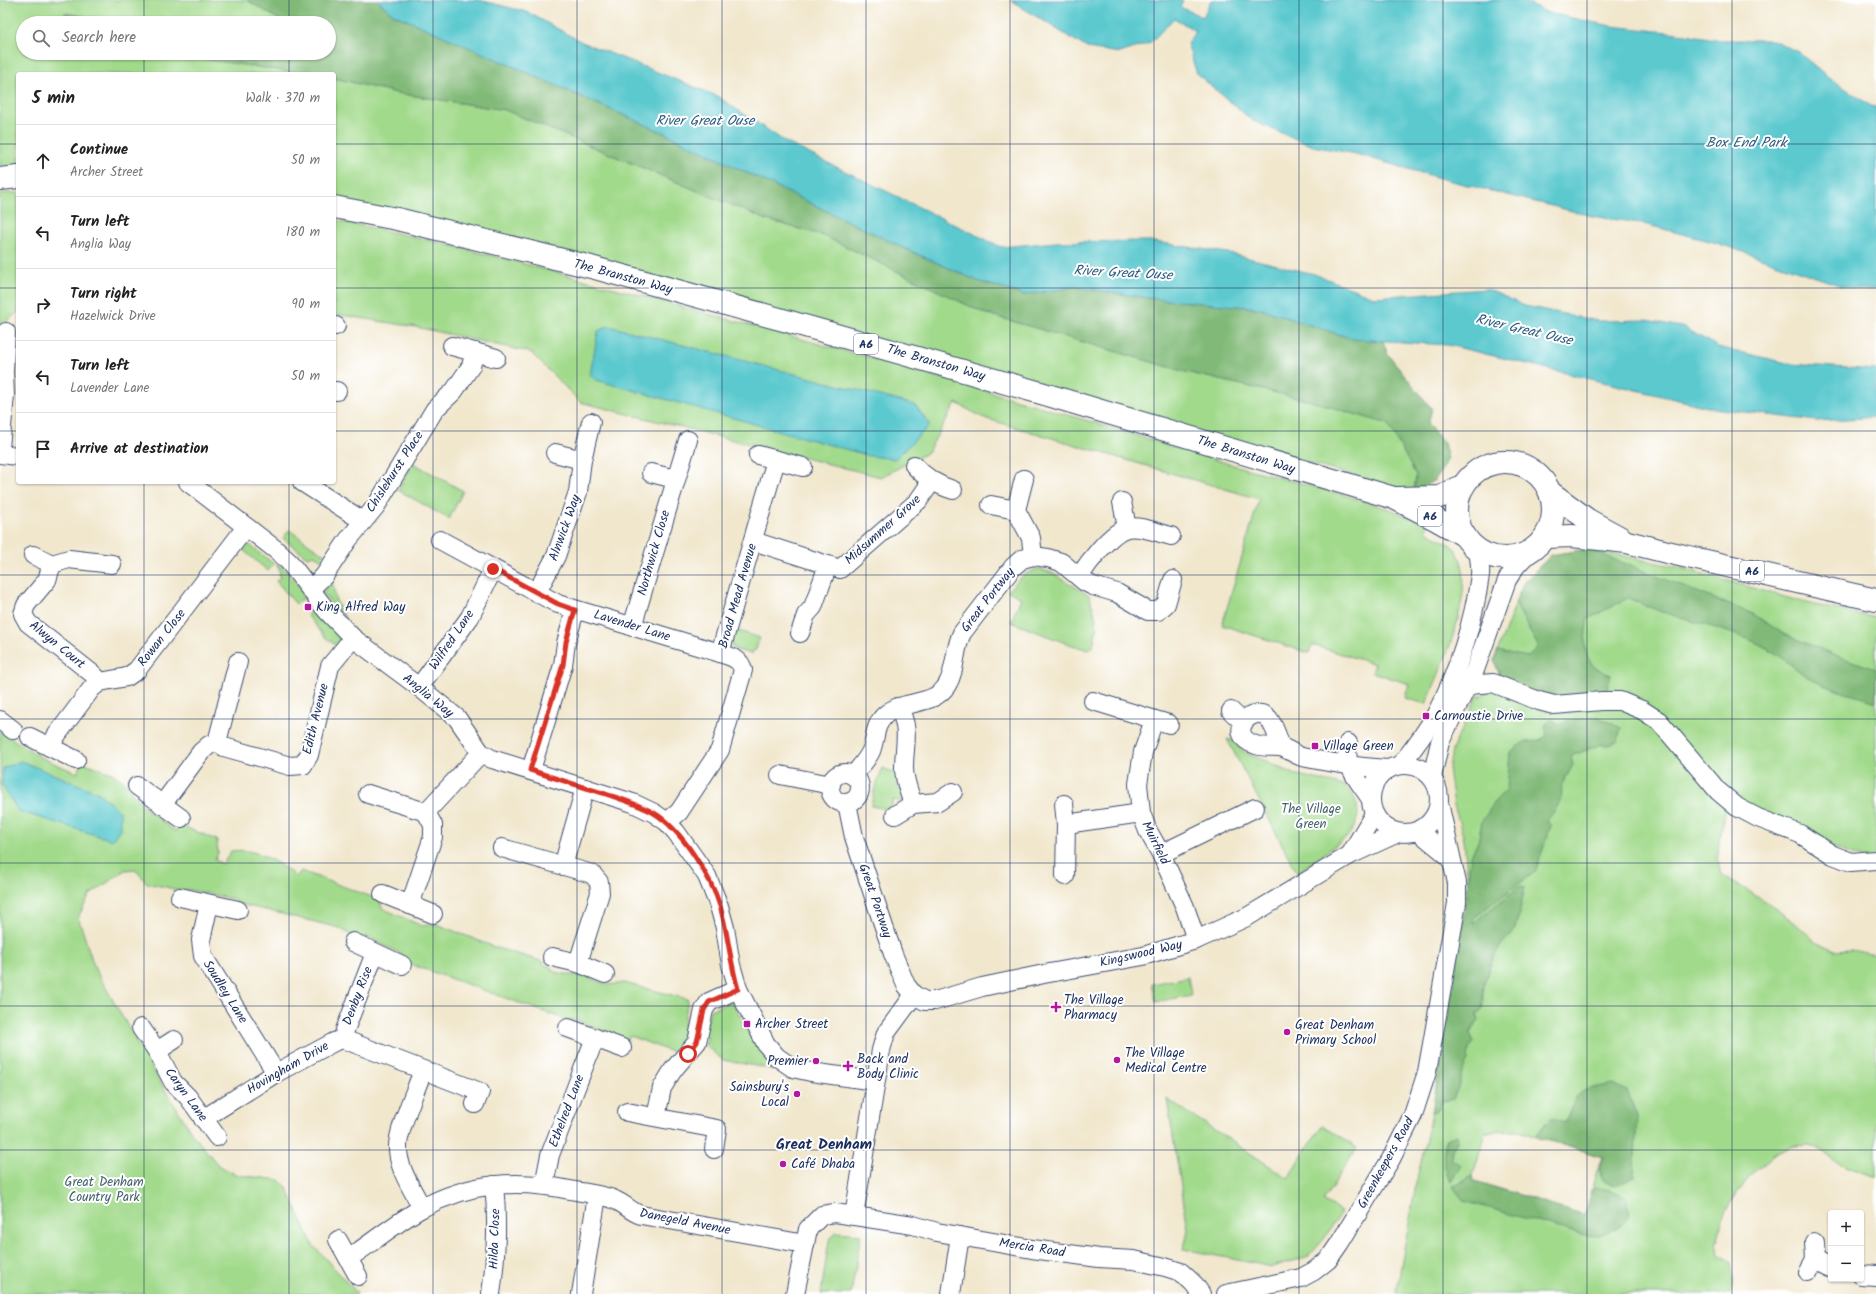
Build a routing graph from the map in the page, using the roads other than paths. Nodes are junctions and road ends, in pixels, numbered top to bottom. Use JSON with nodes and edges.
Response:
{"nodes":[{"id":1,"x":16,"y":177,"type":"edge"},
{"id":2,"x":0,"y":179,"type":"edge"},
{"id":3,"x":336,"y":207,"type":"edge"},
{"id":4,"x":6,"y":332,"type":"dead end"},
{"id":5,"x":452,"y":346,"type":"dead end"},
{"id":6,"x":475,"y":352,"type":"junction"},
{"id":7,"x":2,"y":355,"type":"edge"},
{"id":8,"x":496,"y":358,"type":"dead end"},
{"id":9,"x":591,"y":422,"type":"dead end"},
{"id":10,"x":688,"y":440,"type":"dead end"},
{"id":11,"x":0,"y":448,"type":"edge"},
{"id":12,"x":555,"y":453,"type":"dead end"},
{"id":13,"x":0,"y":454,"type":"edge"},
{"id":14,"x":758,"y":454,"type":"dead end"},
{"id":15,"x":16,"y":456,"type":"edge"},
{"id":16,"x":582,"y":460,"type":"junction"},
{"id":17,"x":776,"y":460,"type":"junction"},
{"id":18,"x":914,"y":465,"type":"dead end"},
{"id":19,"x":803,"y":467,"type":"dead end"},
{"id":20,"x":651,"y":473,"type":"dead end"},
{"id":21,"x":675,"y":479,"type":"junction"},
{"id":22,"x":1024,"y":479,"type":"dead end"},
{"id":23,"x":932,"y":481,"type":"junction"},
{"id":24,"x":197,"y":484,"type":"edge"},
{"id":25,"x":305,"y":484,"type":"edge"},
{"id":26,"x":1464,"y":485,"type":"junction"},
{"id":27,"x":953,"y":490,"type":"dead end"},
{"id":28,"x":1550,"y":492,"type":"junction"},
{"id":29,"x":1394,"y":498,"type":"junction"},
{"id":30,"x":1122,"y":502,"type":"dead end"},
{"id":31,"x":991,"y":505,"type":"dead end"},
{"id":32,"x":1016,"y":510,"type":"junction"},
{"id":33,"x":363,"y":521,"type":"junction"},
{"id":34,"x":246,"y":528,"type":"junction"},
{"id":35,"x":1127,"y":528,"type":"junction"},
{"id":36,"x":1171,"y":536,"type":"dead end"},
{"id":37,"x":1546,"y":537,"type":"junction"},
{"id":38,"x":440,"y":540,"type":"dead end"},
{"id":39,"x":753,"y":541,"type":"junction"},
{"id":40,"x":1627,"y":542,"type":"junction"},
{"id":41,"x":1472,"y":543,"type":"junction"},
{"id":42,"x":1529,"y":552,"type":"junction"},
{"id":43,"x":33,"y":555,"type":"dead end"},
{"id":44,"x":1033,"y":556,"type":"junction"},
{"id":45,"x":105,"y":558,"type":"dead end"},
{"id":46,"x":52,"y":564,"type":"junction"},
{"id":47,"x":828,"y":565,"type":"junction"},
{"id":48,"x":493,"y":569,"type":"junction"},
{"id":49,"x":1079,"y":576,"type":"junction"},
{"id":50,"x":1173,"y":580,"type":"dead end"},
{"id":51,"x":310,"y":589,"type":"junction"},
{"id":52,"x":537,"y":592,"type":"junction"},
{"id":53,"x":1876,"y":600,"type":"edge"},
{"id":54,"x":575,"y":610,"type":"junction"},
{"id":55,"x":632,"y":627,"type":"junction"},
{"id":56,"x":800,"y":634,"type":"dead end"},
{"id":57,"x":353,"y":638,"type":"junction"},
{"id":58,"x":720,"y":653,"type":"junction"},
{"id":59,"x":1479,"y":660,"type":"junction"},
{"id":60,"x":232,"y":667,"type":"dead end"},
{"id":61,"x":100,"y":682,"type":"junction"},
{"id":62,"x":1493,"y":683,"type":"junction"},
{"id":63,"x":1469,"y":685,"type":"junction"},
{"id":64,"x":419,"y":687,"type":"junction"},
{"id":65,"x":1093,"y":701,"type":"dead end"},
{"id":66,"x":898,"y":708,"type":"junction"},
{"id":67,"x":30,"y":737,"type":"dead end"},
{"id":68,"x":217,"y":742,"type":"junction"},
{"id":69,"x":1348,"y":743,"type":"dead end"},
{"id":70,"x":50,"y":747,"type":"junction"},
{"id":71,"x":1281,"y":747,"type":"junction"},
{"id":72,"x":481,"y":753,"type":"junction"},
{"id":73,"x":76,"y":760,"type":"dead end"},
{"id":74,"x":1348,"y":766,"type":"junction"},
{"id":75,"x":1394,"y":767,"type":"junction"},
{"id":76,"x":530,"y":770,"type":"junction"},
{"id":77,"x":780,"y":775,"type":"dead end"},
{"id":78,"x":853,"y":776,"type":"junction"},
{"id":79,"x":1432,"y":777,"type":"junction"},
{"id":80,"x":831,"y":785,"type":"junction"},
{"id":81,"x":137,"y":786,"type":"dead end"},
{"id":82,"x":585,"y":788,"type":"junction"},
{"id":83,"x":953,"y":792,"type":"dead end"},
{"id":84,"x":368,"y":794,"type":"dead end"},
{"id":85,"x":848,"y":803,"type":"junction"},
{"id":86,"x":1439,"y":803,"type":"junction"},
{"id":87,"x":913,"y":804,"type":"junction"},
{"id":88,"x":1064,"y":804,"type":"dead end"},
{"id":89,"x":162,"y":805,"type":"junction"},
{"id":90,"x":1372,"y":806,"type":"junction"},
{"id":91,"x":1255,"y":808,"type":"dead end"},
{"id":92,"x":426,"y":812,"type":"junction"},
{"id":93,"x":1141,"y":813,"type":"junction"},
{"id":94,"x":895,"y":815,"type":"dead end"},
{"id":95,"x":181,"y":818,"type":"dead end"},
{"id":96,"x":667,"y":822,"type":"junction"},
{"id":97,"x":1066,"y":824,"type":"junction"},
{"id":98,"x":1418,"y":831,"type":"junction"},
{"id":99,"x":1398,"y":833,"type":"junction"},
{"id":100,"x":502,"y":848,"type":"dead end"},
{"id":101,"x":1161,"y":854,"type":"junction"},
{"id":102,"x":1350,"y":855,"type":"junction"},
{"id":103,"x":1451,"y":858,"type":"junction"},
{"id":104,"x":1876,"y":860,"type":"edge"},
{"id":105,"x":563,"y":866,"type":"junction"},
{"id":106,"x":1065,"y":876,"type":"dead end"},
{"id":107,"x":383,"y":894,"type":"dead end"},
{"id":108,"x":180,"y":896,"type":"dead end"},
{"id":109,"x":209,"y":904,"type":"junction"},
{"id":110,"x":410,"y":905,"type":"junction"},
{"id":111,"x":238,"y":910,"type":"dead end"},
{"id":112,"x":433,"y":914,"type":"dead end"},
{"id":113,"x":1196,"y":940,"type":"junction"},
{"id":114,"x":353,"y":942,"type":"dead end"},
{"id":115,"x":375,"y":953,"type":"junction"},
{"id":116,"x":552,"y":956,"type":"dead end"},
{"id":117,"x":578,"y":963,"type":"junction"},
{"id":118,"x":402,"y":965,"type":"dead end"},
{"id":119,"x":605,"y":974,"type":"dead end"},
{"id":120,"x":738,"y":989,"type":"junction"},
{"id":121,"x":914,"y":995,"type":"junction"},
{"id":122,"x":141,"y":1028,"type":"dead end"},
{"id":123,"x":568,"y":1028,"type":"dead end"},
{"id":124,"x":595,"y":1038,"type":"junction"},
{"id":125,"x":343,"y":1039,"type":"junction"},
{"id":126,"x":174,"y":1040,"type":"dead end"},
{"id":127,"x":622,"y":1048,"type":"dead end"},
{"id":128,"x":156,"y":1051,"type":"junction"},
{"id":129,"x":423,"y":1070,"type":"junction"},
{"id":130,"x":276,"y":1073,"type":"junction"},
{"id":131,"x":875,"y":1081,"type":"junction"},
{"id":132,"x":475,"y":1104,"type":"dead end"},
{"id":133,"x":627,"y":1112,"type":"dead end"},
{"id":134,"x":656,"y":1117,"type":"junction"},
{"id":135,"x":203,"y":1119,"type":"junction"},
{"id":136,"x":217,"y":1137,"type":"dead end"},
{"id":137,"x":714,"y":1149,"type":"dead end"},
{"id":138,"x":494,"y":1185,"type":"junction"},
{"id":139,"x":544,"y":1185,"type":"junction"},
{"id":140,"x":598,"y":1196,"type":"junction"},
{"id":141,"x":422,"y":1208,"type":"junction"},
{"id":142,"x":854,"y":1216,"type":"junction"},
{"id":143,"x":960,"y":1236,"type":"junction"},
{"id":144,"x":338,"y":1240,"type":"dead end"},
{"id":145,"x":805,"y":1244,"type":"junction"},
{"id":146,"x":349,"y":1258,"type":"junction"},
{"id":147,"x":1812,"y":1258,"type":"dead end"},
{"id":148,"x":1828,"y":1266,"type":"edge"},
{"id":149,"x":1864,"y":1275,"type":"edge"},
{"id":150,"x":358,"y":1276,"type":"dead end"},
{"id":151,"x":1876,"y":1276,"type":"edge"},
{"id":152,"x":491,"y":1294,"type":"edge"},
{"id":153,"x":581,"y":1294,"type":"edge"},
{"id":154,"x":795,"y":1294,"type":"edge"},
{"id":155,"x":951,"y":1294,"type":"edge"},
{"id":156,"x":1201,"y":1294,"type":"edge"},
{"id":157,"x":1226,"y":1294,"type":"edge"}],
"edges":[{"from":1,"to":2,"type":"highway"},
{"from":3,"to":29,"type":"highway","name":"The Branston Way","number":"A6"},
{"from":4,"to":7,"type":"street"},
{"from":5,"to":6,"type":"street"},
{"from":6,"to":8,"type":"street"},
{"from":6,"to":33,"type":"street","name":"Chislehurst Place"},
{"from":7,"to":11,"type":"street"},
{"from":9,"to":16,"type":"street","name":"Alnwick Way"},
{"from":10,"to":21,"type":"street","name":"Northwick Close"},
{"from":12,"to":16,"type":"street"},
{"from":13,"to":15,"type":"street"},
{"from":14,"to":17,"type":"street"},
{"from":16,"to":52,"type":"street","name":"Alnwick Way"},
{"from":17,"to":19,"type":"street"},
{"from":17,"to":39,"type":"street","name":"Broad Mead Avenue"},
{"from":18,"to":23,"type":"street","name":"Midsummer Grove"},
{"from":20,"to":21,"type":"street"},
{"from":21,"to":55,"type":"street","name":"Northwick Close"},
{"from":22,"to":32,"type":"street"},
{"from":23,"to":27,"type":"street","name":"Midsummer Grove"},
{"from":23,"to":47,"type":"street","name":"Midsummer Grove"},
{"from":24,"to":34,"type":"street"},
{"from":25,"to":33,"type":"street"},
{"from":26,"to":28,"type":"highway"},
{"from":26,"to":29,"type":"highway","name":"The Branston Way","number":"A6"},
{"from":26,"to":41,"type":"highway"},
{"from":28,"to":37,"type":"highway"},
{"from":28,"to":40,"type":"highway","number":"A6"},
{"from":29,"to":41,"type":"highway","name":"The Branston Way","number":"A6"},
{"from":30,"to":35,"type":"street"},
{"from":31,"to":32,"type":"street"},
{"from":32,"to":44,"type":"street"},
{"from":33,"to":51,"type":"street","name":"Chislehurst Place"},
{"from":34,"to":51,"type":"street"},
{"from":34,"to":61,"type":"street","name":"Rowan Close"},
{"from":35,"to":36,"type":"street"},
{"from":35,"to":49,"type":"street"},
{"from":37,"to":40,"type":"highway","number":"A6"},
{"from":37,"to":42,"type":"highway"},
{"from":38,"to":48,"type":"street","name":"Lavender Lane"},
{"from":39,"to":47,"type":"street","name":"Midsummer Grove"},
{"from":39,"to":58,"type":"street","name":"Broad Mead Avenue"},
{"from":40,"to":53,"type":"highway","number":"A6"},
{"from":41,"to":42,"type":"highway"},
{"from":41,"to":75,"type":"street"},
{"from":42,"to":59,"type":"street"},
{"from":43,"to":46,"type":"street"},
{"from":44,"to":49,"type":"street"},
{"from":44,"to":66,"type":"street","name":"Great Portway"},
{"from":45,"to":46,"type":"street"},
{"from":46,"to":61,"type":"street","name":"Alwyn Court"},
{"from":47,"to":56,"type":"street","name":"Midsummer Grove"},
{"from":48,"to":52,"type":"street","name":"Lavender Lane"},
{"from":48,"to":64,"type":"street","name":"Wilfred Lane"},
{"from":49,"to":50,"type":"street"},
{"from":51,"to":57,"type":"street"},
{"from":52,"to":54,"type":"street","name":"Lavender Lane"},
{"from":54,"to":55,"type":"street","name":"Lavender Lane"},
{"from":54,"to":76,"type":"street"},
{"from":55,"to":58,"type":"street","name":"Lavender Lane"},
{"from":57,"to":64,"type":"street","name":"Anglia Way"},
{"from":57,"to":68,"type":"street","name":"Edith Avenue"},
{"from":58,"to":96,"type":"street","name":"Broad Mead Avenue"},
{"from":59,"to":62,"type":"street"},
{"from":59,"to":63,"type":"street"},
{"from":60,"to":68,"type":"street"},
{"from":61,"to":70,"type":"street"},
{"from":62,"to":63,"type":"street"},
{"from":62,"to":104,"type":"street"},
{"from":63,"to":79,"type":"street"},
{"from":64,"to":72,"type":"street","name":"Anglia Way"},
{"from":65,"to":93,"type":"street","name":"Muirfield"},
{"from":66,"to":78,"type":"street","name":"Great Portway"},
{"from":66,"to":87,"type":"street"},
{"from":67,"to":70,"type":"street"},
{"from":68,"to":89,"type":"street"},
{"from":69,"to":74,"type":"street"},
{"from":70,"to":73,"type":"street"},
{"from":71,"to":71,"type":"street"},
{"from":71,"to":74,"type":"street"},
{"from":72,"to":76,"type":"street"},
{"from":72,"to":92,"type":"street"},
{"from":74,"to":75,"type":"street"},
{"from":74,"to":90,"type":"street"},
{"from":75,"to":79,"type":"street"},
{"from":75,"to":90,"type":"street"},
{"from":76,"to":82,"type":"street"},
{"from":77,"to":80,"type":"street"},
{"from":78,"to":80,"type":"street"},
{"from":78,"to":85,"type":"street"},
{"from":79,"to":86,"type":"street"},
{"from":80,"to":85,"type":"street"},
{"from":81,"to":89,"type":"street"},
{"from":82,"to":96,"type":"street"},
{"from":82,"to":105,"type":"street"},
{"from":83,"to":87,"type":"street"},
{"from":84,"to":92,"type":"street"},
{"from":85,"to":121,"type":"street","name":"Great Portway"},
{"from":86,"to":98,"type":"street"},
{"from":86,"to":103,"type":"street","name":"Greenkeepers Road"},
{"from":87,"to":94,"type":"street"},
{"from":88,"to":97,"type":"street"},
{"from":89,"to":95,"type":"street"},
{"from":90,"to":99,"type":"street"},
{"from":90,"to":102,"type":"street","name":"Kingswood Way"},
{"from":91,"to":101,"type":"street"},
{"from":92,"to":110,"type":"street"},
{"from":93,"to":97,"type":"street"},
{"from":93,"to":101,"type":"street","name":"Muirfield"},
{"from":96,"to":120,"type":"street"},
{"from":97,"to":106,"type":"street"},
{"from":98,"to":99,"type":"street"},
{"from":98,"to":103,"type":"street"},
{"from":99,"to":102,"type":"street","name":"Kingswood Way"},
{"from":100,"to":105,"type":"street"},
{"from":101,"to":113,"type":"street","name":"Muirfield"},
{"from":102,"to":113,"type":"street","name":"Kingswood Way"},
{"from":103,"to":157,"type":"street","name":"Greenkeepers Road"},
{"from":105,"to":117,"type":"street"},
{"from":107,"to":110,"type":"street"},
{"from":108,"to":109,"type":"street"},
{"from":109,"to":111,"type":"street"},
{"from":109,"to":130,"type":"street","name":"Soudley Lane"},
{"from":110,"to":112,"type":"street"},
{"from":113,"to":121,"type":"street","name":"Kingswood Way"},
{"from":114,"to":115,"type":"street","name":"Denby Rise"},
{"from":115,"to":118,"type":"street","name":"Denby Rise"},
{"from":115,"to":125,"type":"street","name":"Denby Rise"},
{"from":116,"to":117,"type":"street"},
{"from":117,"to":119,"type":"street"},
{"from":120,"to":131,"type":"street"},
{"from":120,"to":134,"type":"street"},
{"from":121,"to":131,"type":"street"},
{"from":122,"to":128,"type":"street","name":"Caryn Lane"},
{"from":123,"to":124,"type":"street"},
{"from":124,"to":127,"type":"street"},
{"from":124,"to":139,"type":"street","name":"Ethelred Lane"},
{"from":125,"to":129,"type":"street","name":"Hovingham Drive"},
{"from":125,"to":130,"type":"street","name":"Hovingham Drive"},
{"from":126,"to":128,"type":"street"},
{"from":128,"to":135,"type":"street","name":"Caryn Lane"},
{"from":129,"to":132,"type":"street","name":"Hovingham Drive"},
{"from":129,"to":141,"type":"street"},
{"from":130,"to":135,"type":"street","name":"Hovingham Drive"},
{"from":131,"to":142,"type":"street"},
{"from":133,"to":134,"type":"street"},
{"from":134,"to":137,"type":"street"},
{"from":135,"to":136,"type":"street","name":"Caryn Lane"},
{"from":138,"to":139,"type":"street","name":"Danegeld Avenue"},
{"from":138,"to":141,"type":"street","name":"Danegeld Avenue"},
{"from":138,"to":152,"type":"street","name":"Hilda Close"},
{"from":139,"to":140,"type":"street","name":"Danegeld Avenue"},
{"from":140,"to":145,"type":"street","name":"Danegeld Avenue"},
{"from":140,"to":153,"type":"street"},
{"from":141,"to":146,"type":"street","name":"Danegeld Avenue"},
{"from":142,"to":143,"type":"street","name":"Mercia Road"},
{"from":142,"to":145,"type":"street","name":"Mercia Road"},
{"from":143,"to":155,"type":"street"},
{"from":143,"to":156,"type":"street","name":"Mercia Road"},
{"from":144,"to":146,"type":"street"},
{"from":145,"to":154,"type":"street"},
{"from":146,"to":150,"type":"street"},
{"from":147,"to":148,"type":"street"},
{"from":149,"to":151,"type":"street"}]}
